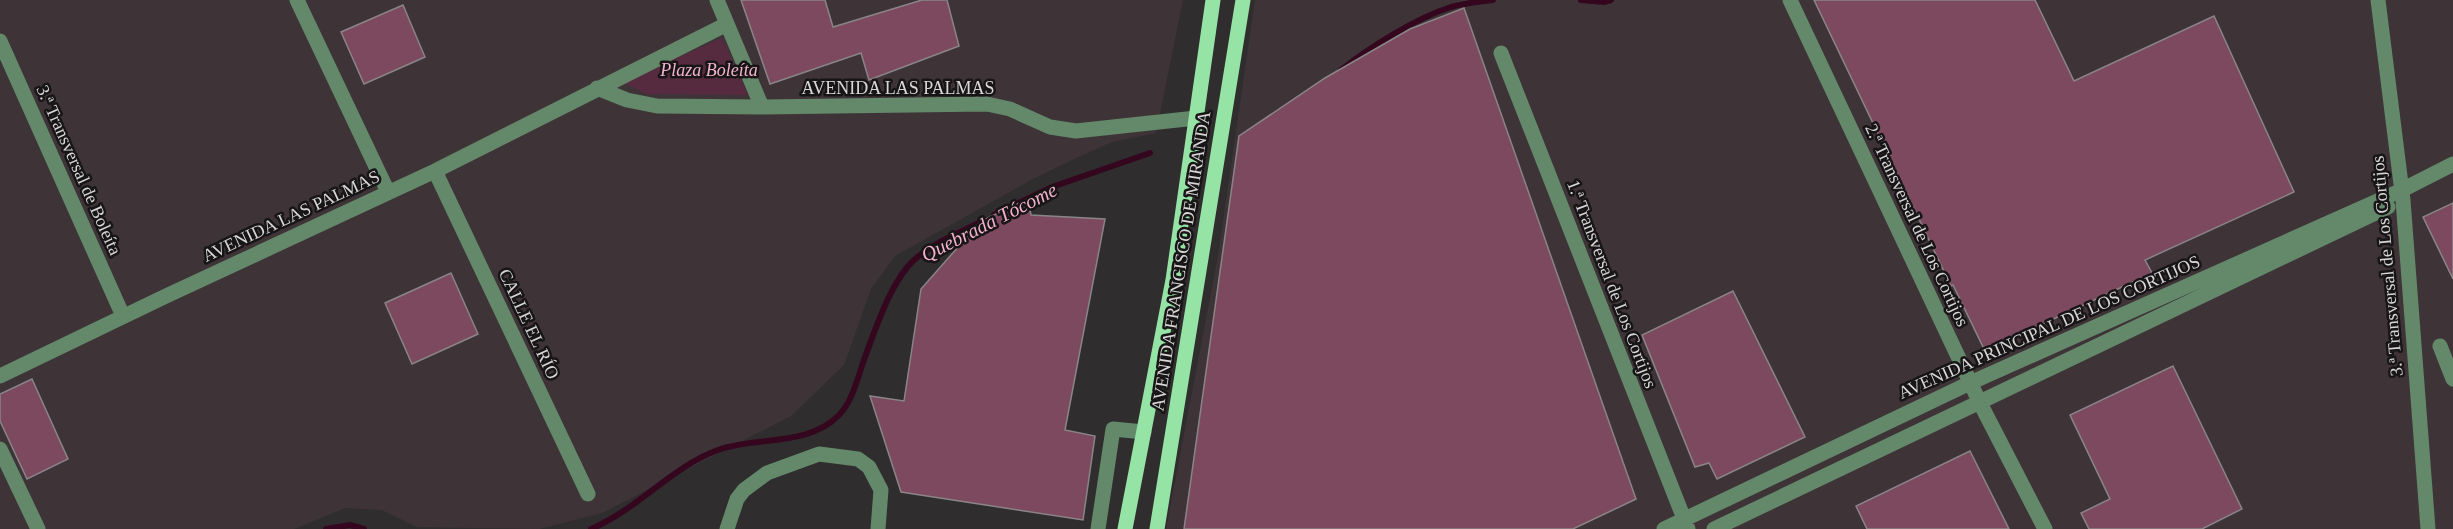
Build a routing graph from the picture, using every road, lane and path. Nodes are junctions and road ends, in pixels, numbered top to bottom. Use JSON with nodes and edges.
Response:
{"nodes":[{"id":1,"x":297,"y":0,"type":"edge"},
{"id":2,"x":717,"y":0,"type":"edge"},
{"id":3,"x":1213,"y":0,"type":"edge"},
{"id":4,"x":1243,"y":0,"type":"edge"},
{"id":5,"x":1790,"y":0,"type":"edge"},
{"id":6,"x":2369,"y":0,"type":"edge"},
{"id":7,"x":2378,"y":0,"type":"edge"},
{"id":8,"x":727,"y":24,"type":"junction"},
{"id":9,"x":0,"y":41,"type":"edge"},
{"id":10,"x":1501,"y":53,"type":"dead end"},
{"id":11,"x":597,"y":88,"type":"junction"},
{"id":12,"x":762,"y":107,"type":"junction"},
{"id":13,"x":1196,"y":118,"type":"junction"},
{"id":14,"x":2453,"y":164,"type":"edge"},
{"id":15,"x":435,"y":171,"type":"junction"},
{"id":16,"x":2453,"y":176,"type":"edge"},
{"id":17,"x":388,"y":192,"type":"junction"},
{"id":18,"x":2398,"y":197,"type":"junction"},
{"id":19,"x":123,"y":316,"type":"junction"},
{"id":20,"x":2440,"y":346,"type":"dead end"},
{"id":21,"x":0,"y":376,"type":"edge"},
{"id":22,"x":2453,"y":379,"type":"edge"},
{"id":23,"x":1970,"y":383,"type":"junction"},
{"id":24,"x":1979,"y":401,"type":"junction"},
{"id":25,"x":1144,"y":432,"type":"junction"},
{"id":26,"x":0,"y":449,"type":"edge"},
{"id":27,"x":588,"y":494,"type":"dead end"},
{"id":28,"x":1686,"y":524,"type":"edge"},
{"id":29,"x":38,"y":529,"type":"edge"},
{"id":30,"x":727,"y":529,"type":"edge"},
{"id":31,"x":878,"y":529,"type":"edge"},
{"id":32,"x":1098,"y":529,"type":"edge"},
{"id":33,"x":1125,"y":529,"type":"edge"},
{"id":34,"x":1156,"y":529,"type":"edge"},
{"id":35,"x":1664,"y":529,"type":"edge"},
{"id":36,"x":1714,"y":529,"type":"edge"},
{"id":37,"x":2045,"y":529,"type":"edge"},
{"id":38,"x":2428,"y":529,"type":"edge"}],
"edges":[{"from":1,"to":17,"type":"street"},
{"from":2,"to":8,"type":"street"},
{"from":3,"to":13,"type":"main road","name":"AVENIDA FRANCISCO DE MIRANDA"},
{"from":4,"to":34,"type":"main road","name":"AVENIDA FRANCISCO DE MIRANDA"},
{"from":5,"to":23,"type":"street","name":"2.ª Transversal de Los Cortijos"},
{"from":6,"to":18,"type":"street","name":"3.ª Transversal de Los Cortijos"},
{"from":7,"to":18,"type":"street","name":"3.ª Transversal de Los Cortijos"},
{"from":8,"to":11,"type":"street","name":"AVENIDA LAS PALMAS"},
{"from":8,"to":12,"type":"street"},
{"from":9,"to":19,"type":"street","name":"3.ª Transversal de Boleíta"},
{"from":10,"to":28,"type":"street","name":"1.ª Transversal de Los Cortijos"},
{"from":11,"to":12,"type":"street","name":"AVENIDA LAS PALMAS"},
{"from":11,"to":15,"type":"street","name":"AVENIDA LAS PALMAS"},
{"from":12,"to":13,"type":"street","name":"AVENIDA LAS PALMAS"},
{"from":13,"to":25,"type":"main road","name":"AVENIDA FRANCISCO DE MIRANDA"},
{"from":14,"to":18,"type":"street","name":"AVENIDA PRINCIPAL DE LOS CORTIJOS"},
{"from":15,"to":17,"type":"street","name":"AVENIDA LAS PALMAS"},
{"from":15,"to":27,"type":"street","name":"CALLE EL RÍO"},
{"from":16,"to":18,"type":"street","name":"AVENIDA PRINCIPAL DE LOS CORTIJOS"},
{"from":17,"to":19,"type":"street","name":"AVENIDA LAS PALMAS"},
{"from":18,"to":23,"type":"street","name":"AVENIDA PRINCIPAL DE LOS CORTIJOS"},
{"from":18,"to":24,"type":"street","name":"AVENIDA PRINCIPAL DE LOS CORTIJOS"},
{"from":18,"to":38,"type":"street","name":"3.ª Transversal de Los Cortijos"},
{"from":19,"to":21,"type":"street","name":"AVENIDA LAS PALMAS"},
{"from":20,"to":22,"type":"street"},
{"from":23,"to":24,"type":"street","name":"2.ª Transversal de Los Cortijos"},
{"from":23,"to":28,"type":"street","name":"AVENIDA PRINCIPAL DE LOS CORTIJOS"},
{"from":24,"to":36,"type":"street","name":"AVENIDA PRINCIPAL DE LOS CORTIJOS"},
{"from":24,"to":37,"type":"street","name":"2.ª Transversal de Los Cortijos"},
{"from":25,"to":32,"type":"street","name":"AVENIDA FRANCISCO DE MIRANDA"},
{"from":25,"to":33,"type":"main road","name":"AVENIDA FRANCISCO DE MIRANDA"},
{"from":26,"to":29,"type":"street"},
{"from":28,"to":35,"type":"street","name":"AVENIDA PRINCIPAL DE LOS CORTIJOS"},
{"from":30,"to":31,"type":"street"}]}
